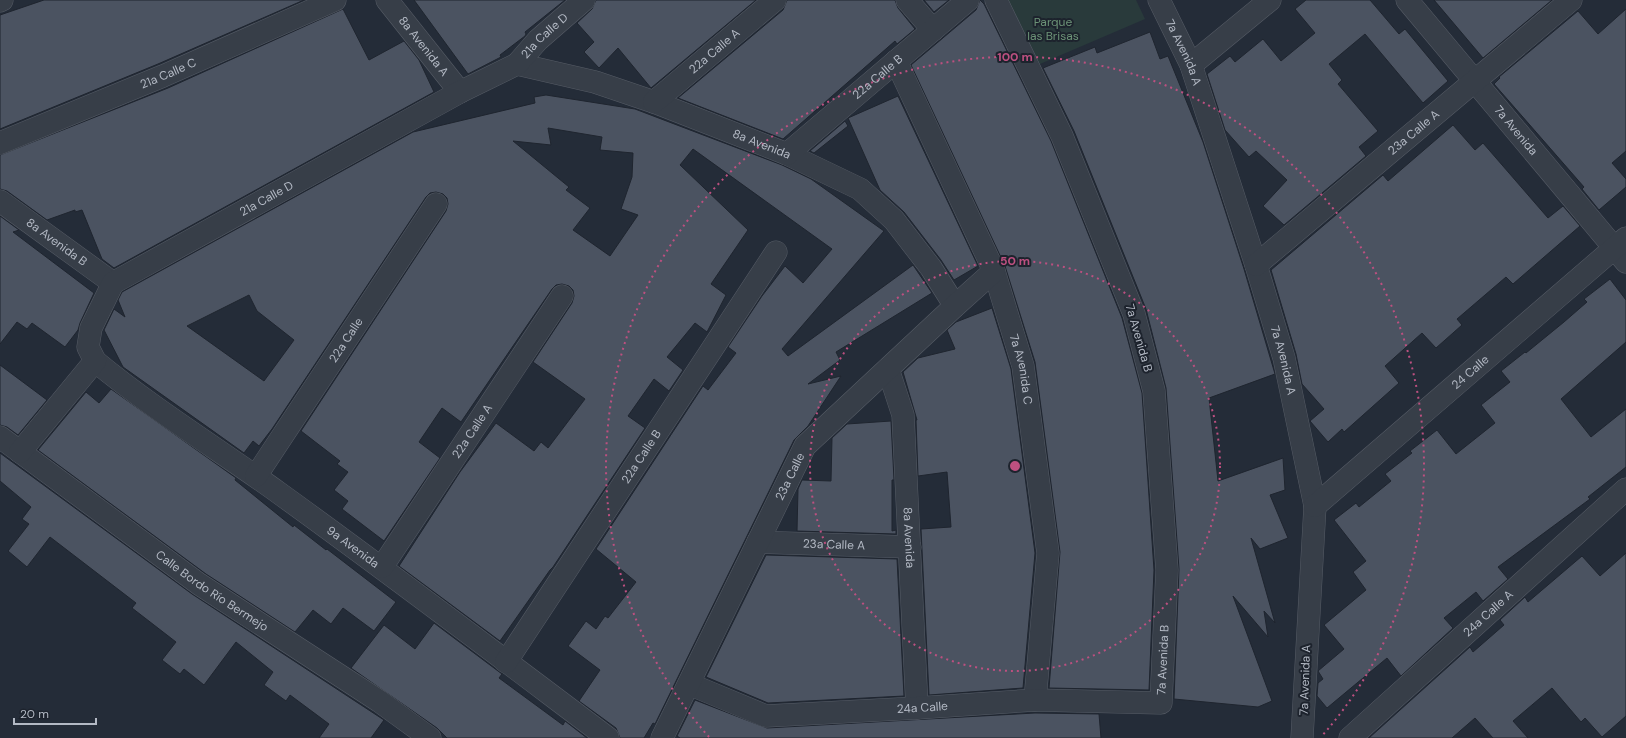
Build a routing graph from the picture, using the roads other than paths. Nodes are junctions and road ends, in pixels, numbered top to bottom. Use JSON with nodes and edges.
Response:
{"nodes":[{"id":1,"x":335,"y":0,"type":"edge"},
{"id":2,"x":584,"y":0,"type":"edge"},
{"id":3,"x":775,"y":0,"type":"edge"},
{"id":4,"x":907,"y":0,"type":"edge"},
{"id":5,"x":968,"y":0,"type":"edge"},
{"id":6,"x":996,"y":0,"type":"edge"},
{"id":7,"x":1159,"y":0,"type":"edge"},
{"id":8,"x":1270,"y":0,"type":"edge"},
{"id":9,"x":1406,"y":0,"type":"edge"},
{"id":10,"x":1571,"y":0,"type":"edge"},
{"id":11,"x":390,"y":1,"type":"edge"},
{"id":12,"x":933,"y":30,"type":"junction"},
{"id":13,"x":896,"y":61,"type":"junction"},
{"id":14,"x":517,"y":64,"type":"junction"},
{"id":15,"x":1190,"y":65,"type":"junction"},
{"id":16,"x":1475,"y":81,"type":"junction"},
{"id":17,"x":460,"y":92,"type":"junction"},
{"id":18,"x":654,"y":102,"type":"junction"},
{"id":19,"x":0,"y":143,"type":"edge"},
{"id":20,"x":787,"y":154,"type":"junction"},
{"id":21,"x":0,"y":201,"type":"edge"},
{"id":22,"x":436,"y":204,"type":"dead end"},
{"id":23,"x":1622,"y":249,"type":"edge"},
{"id":24,"x":776,"y":252,"type":"dead end"},
{"id":25,"x":1256,"y":265,"type":"junction"},
{"id":26,"x":994,"y":271,"type":"junction"},
{"id":27,"x":113,"y":284,"type":"junction"},
{"id":28,"x":562,"y":296,"type":"dead end"},
{"id":29,"x":955,"y":306,"type":"junction"},
{"id":30,"x":94,"y":361,"type":"junction"},
{"id":31,"x":888,"y":369,"type":"junction"},
{"id":32,"x":0,"y":437,"type":"edge"},
{"id":33,"x":20,"y":452,"type":"junction"},
{"id":34,"x":256,"y":476,"type":"junction"},
{"id":35,"x":1626,"y":489,"type":"edge"},
{"id":36,"x":1315,"y":506,"type":"junction"},
{"id":37,"x":758,"y":542,"type":"junction"},
{"id":38,"x":910,"y":547,"type":"junction"},
{"id":39,"x":382,"y":567,"type":"junction"},
{"id":40,"x":506,"y":662,"type":"junction"},
{"id":41,"x":689,"y":684,"type":"junction"},
{"id":42,"x":1035,"y":700,"type":"junction"},
{"id":43,"x":1161,"y":704,"type":"joint"},
{"id":44,"x":917,"y":708,"type":"junction"},
{"id":45,"x":430,"y":738,"type":"edge"},
{"id":46,"x":608,"y":738,"type":"edge"},
{"id":47,"x":662,"y":738,"type":"edge"},
{"id":48,"x":1302,"y":738,"type":"edge"},
{"id":49,"x":1350,"y":738,"type":"edge"}],
"edges":[{"from":1,"to":19,"type":"street","name":"21a Calle C"},
{"from":2,"to":14,"type":"street","name":"21a Calle D"},
{"from":3,"to":18,"type":"street","name":"22a Calle A"},
{"from":4,"to":12,"type":"street"},
{"from":5,"to":12,"type":"street","name":"22a Calle B"},
{"from":6,"to":43,"type":"street","name":"7a Avenida B"},
{"from":7,"to":15,"type":"street","name":"7a Avenida A"},
{"from":8,"to":15,"type":"street"},
{"from":9,"to":16,"type":"street","name":"7a Avenida"},
{"from":10,"to":16,"type":"street","name":"23a Calle A"},
{"from":11,"to":17,"type":"street","name":"8a Avenida A"},
{"from":12,"to":13,"type":"street","name":"22a Calle B"},
{"from":13,"to":20,"type":"street","name":"22a Calle B"},
{"from":13,"to":26,"type":"street","name":"7a Avenida C"},
{"from":14,"to":17,"type":"street","name":"21a Calle D"},
{"from":14,"to":18,"type":"street","name":"8a Avenida"},
{"from":15,"to":25,"type":"street","name":"7a Avenida A"},
{"from":16,"to":23,"type":"street","name":"7a Avenida"},
{"from":16,"to":25,"type":"street","name":"23a Calle A"},
{"from":17,"to":27,"type":"street","name":"21a Calle D"},
{"from":18,"to":20,"type":"street","name":"8a Avenida"},
{"from":20,"to":29,"type":"street","name":"8a Avenida"},
{"from":21,"to":27,"type":"street","name":"8a Avenida B"},
{"from":22,"to":34,"type":"street","name":"22a Calle"},
{"from":23,"to":36,"type":"street","name":"24 Calle"},
{"from":24,"to":40,"type":"street","name":"22a Calle B"},
{"from":25,"to":36,"type":"street","name":"7a Avenida A"},
{"from":26,"to":29,"type":"street","name":"23a Calle"},
{"from":26,"to":42,"type":"street","name":"7a Avenida C"},
{"from":27,"to":30,"type":"street"},
{"from":28,"to":39,"type":"street","name":"22a Calle A"},
{"from":29,"to":31,"type":"street","name":"23a Calle"},
{"from":30,"to":33,"type":"street"},
{"from":30,"to":34,"type":"street","name":"9a Avenida"},
{"from":31,"to":37,"type":"street","name":"23a Calle"},
{"from":31,"to":38,"type":"street","name":"8a Avenida"},
{"from":32,"to":33,"type":"street","name":"Calle Bordo Río Bermejo"},
{"from":33,"to":45,"type":"street","name":"Calle Bordo Río Bermejo"},
{"from":34,"to":39,"type":"street","name":"9a Avenida"},
{"from":35,"to":49,"type":"street","name":"24a Calle A"},
{"from":36,"to":48,"type":"street","name":"7a Avenida A"},
{"from":37,"to":38,"type":"street","name":"23a Calle A"},
{"from":37,"to":41,"type":"street","name":"23a Calle"},
{"from":38,"to":44,"type":"street","name":"8a Avenida"},
{"from":39,"to":40,"type":"street","name":"9a Avenida"},
{"from":40,"to":46,"type":"street","name":"9a Avenida"},
{"from":41,"to":44,"type":"street","name":"24a Calle"},
{"from":41,"to":47,"type":"street","name":"23a Calle"},
{"from":42,"to":43,"type":"street","name":"24a Calle"},
{"from":42,"to":44,"type":"street","name":"24a Calle"}]}
